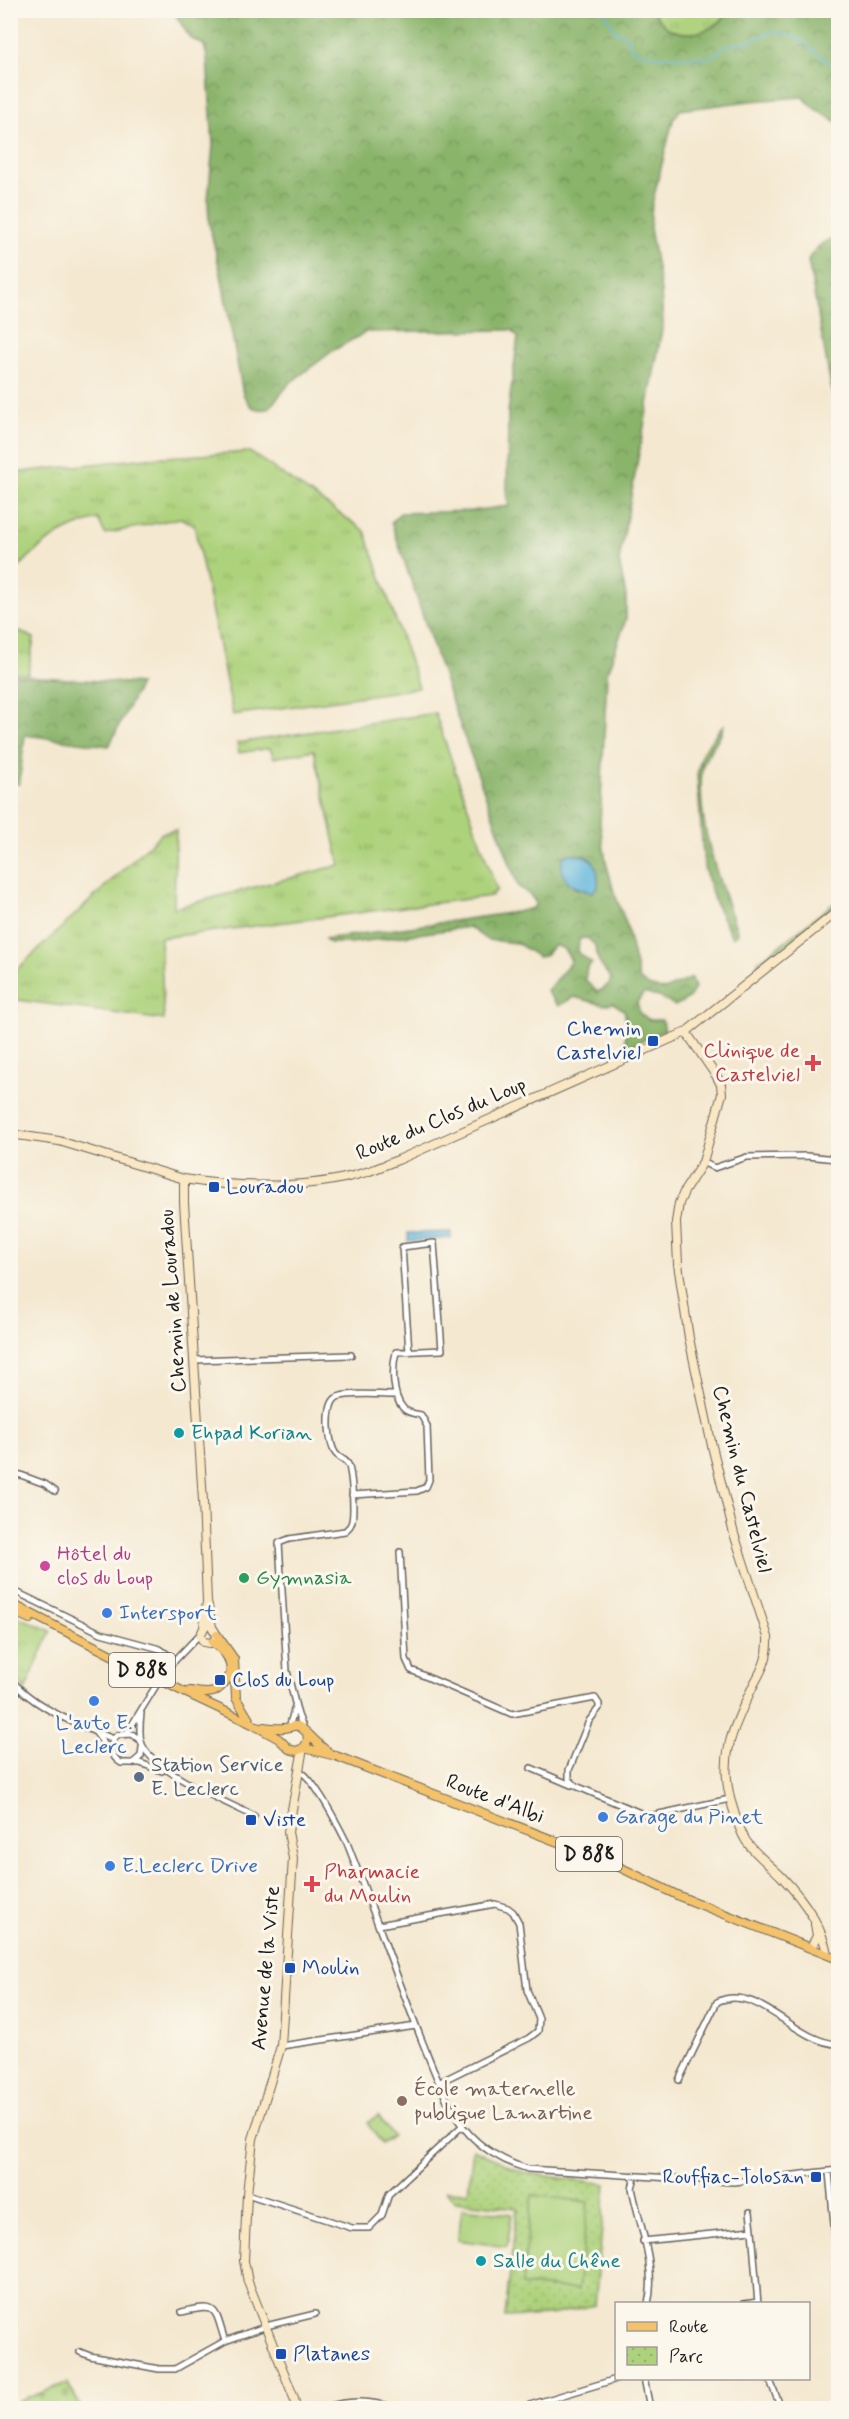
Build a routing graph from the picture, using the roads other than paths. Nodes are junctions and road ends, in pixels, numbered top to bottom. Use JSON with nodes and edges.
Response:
{"nodes":[{"id":1,"x":838,"y":911,"type":"edge"},
{"id":2,"x":686,"y":1032,"type":"junction"},
{"id":3,"x":10,"y":1134,"type":"edge"},
{"id":4,"x":703,"y":1162,"type":"junction"},
{"id":5,"x":838,"y":1171,"type":"edge"},
{"id":6,"x":184,"y":1179,"type":"junction"},
{"id":7,"x":409,"y":1352,"type":"junction"},
{"id":8,"x":351,"y":1355,"type":"dead end"},
{"id":9,"x":195,"y":1360,"type":"junction"},
{"id":10,"x":396,"y":1395,"type":"junction"},
{"id":11,"x":10,"y":1471,"type":"edge"},
{"id":12,"x":55,"y":1491,"type":"dead end"},
{"id":13,"x":352,"y":1494,"type":"junction"},
{"id":14,"x":400,"y":1552,"type":"dead end"},
{"id":15,"x":10,"y":1589,"type":"edge"},
{"id":16,"x":10,"y":1603,"type":"edge"},
{"id":17,"x":10,"y":1610,"type":"edge"},
{"id":18,"x":208,"y":1634,"type":"junction"},
{"id":19,"x":80,"y":1639,"type":"junction"},
{"id":20,"x":174,"y":1659,"type":"junction"},
{"id":21,"x":163,"y":1673,"type":"dead end"},
{"id":22,"x":10,"y":1678,"type":"edge"},
{"id":23,"x":157,"y":1684,"type":"dead end"},
{"id":24,"x":182,"y":1691,"type":"junction"},
{"id":25,"x":296,"y":1704,"type":"junction"},
{"id":26,"x":141,"y":1713,"type":"junction"},
{"id":27,"x":252,"y":1724,"type":"junction"},
{"id":28,"x":288,"y":1728,"type":"junction"},
{"id":29,"x":306,"y":1731,"type":"junction"},
{"id":30,"x":95,"y":1732,"type":"junction"},
{"id":31,"x":127,"y":1732,"type":"junction"},
{"id":32,"x":114,"y":1739,"type":"junction"},
{"id":33,"x":141,"y":1743,"type":"junction"},
{"id":34,"x":286,"y":1746,"type":"junction"},
{"id":35,"x":303,"y":1748,"type":"junction"},
{"id":36,"x":112,"y":1754,"type":"junction"},
{"id":37,"x":336,"y":1756,"type":"junction"},
{"id":38,"x":133,"y":1763,"type":"junction"},
{"id":39,"x":531,"y":1768,"type":"dead end"},
{"id":40,"x":297,"y":1770,"type":"junction"},
{"id":41,"x":179,"y":1777,"type":"junction"},
{"id":42,"x":576,"y":1786,"type":"junction"},
{"id":43,"x":730,"y":1799,"type":"junction"},
{"id":44,"x":254,"y":1816,"type":"dead end"},
{"id":45,"x":813,"y":1917,"type":"junction"},
{"id":46,"x":379,"y":1925,"type":"junction"},
{"id":47,"x":811,"y":1947,"type":"junction"},
{"id":48,"x":827,"y":1954,"type":"junction"},
{"id":49,"x":838,"y":1959,"type":"edge"},
{"id":50,"x":416,"y":2026,"type":"junction"},
{"id":51,"x":838,"y":2044,"type":"edge"},
{"id":52,"x":281,"y":2046,"type":"junction"},
{"id":53,"x":679,"y":2080,"type":"dead end"},
{"id":54,"x":440,"y":2082,"type":"junction"},
{"id":55,"x":462,"y":2126,"type":"junction"},
{"id":56,"x":838,"y":2170,"type":"edge"},
{"id":57,"x":828,"y":2172,"type":"junction"},
{"id":58,"x":635,"y":2177,"type":"junction"},
{"id":59,"x":246,"y":2194,"type":"junction"},
{"id":60,"x":750,"y":2212,"type":"dead end"},
{"id":61,"x":752,"y":2230,"type":"junction"},
{"id":62,"x":643,"y":2241,"type":"junction"},
{"id":63,"x":838,"y":2268,"type":"edge"},
{"id":64,"x":648,"y":2302,"type":"edge"},
{"id":65,"x":758,"y":2302,"type":"edge"},
{"id":66,"x":182,"y":2312,"type":"dead end"},
{"id":67,"x":315,"y":2314,"type":"dead end"},
{"id":68,"x":266,"y":2326,"type":"junction"},
{"id":69,"x":225,"y":2341,"type":"junction"},
{"id":70,"x":80,"y":2352,"type":"dead end"},
{"id":71,"x":615,"y":2379,"type":"edge"},
{"id":72,"x":643,"y":2380,"type":"edge"},
{"id":73,"x":769,"y":2380,"type":"edge"},
{"id":74,"x":326,"y":2408,"type":"edge"},
{"id":75,"x":296,"y":2409,"type":"edge"},
{"id":76,"x":396,"y":2409,"type":"edge"},
{"id":77,"x":520,"y":2409,"type":"edge"},
{"id":78,"x":651,"y":2409,"type":"edge"},
{"id":79,"x":781,"y":2409,"type":"edge"}],
"edges":[{"from":1,"to":2,"type":"street","name":"Route du Clos du Loup"},
{"from":2,"to":4,"type":"street","name":"Chemin du Castelviel"},
{"from":2,"to":6,"type":"street","name":"Route du Clos du Loup"},
{"from":3,"to":6,"type":"street","name":"Route du Clos du Loup"},
{"from":4,"to":5,"type":"street"},
{"from":4,"to":43,"type":"street","name":"Chemin du Castelviel"},
{"from":6,"to":9,"type":"street","name":"Chemin de Louradou"},
{"from":7,"to":7,"type":"street"},
{"from":7,"to":10,"type":"street"},
{"from":8,"to":9,"type":"street"},
{"from":9,"to":18,"type":"street","name":"Chemin de Louradou"},
{"from":10,"to":13,"type":"street"},
{"from":10,"to":13,"type":"street"},
{"from":11,"to":12,"type":"street"},
{"from":13,"to":25,"type":"street"},
{"from":14,"to":42,"type":"street"},
{"from":15,"to":20,"type":"street"},
{"from":16,"to":19,"type":"main road","number":"D 888"},
{"from":17,"to":19,"type":"main road"},
{"from":18,"to":20,"type":"street"},
{"from":18,"to":24,"type":"main road"},
{"from":18,"to":27,"type":"main road"},
{"from":19,"to":24,"type":"main road","number":"D 888"},
{"from":20,"to":21,"type":"street"},
{"from":22,"to":30,"type":"street"},
{"from":23,"to":26,"type":"street"},
{"from":24,"to":27,"type":"main road","number":"D 888"},
{"from":25,"to":28,"type":"street"},
{"from":25,"to":29,"type":"street"},
{"from":26,"to":31,"type":"street"},
{"from":26,"to":33,"type":"street"},
{"from":27,"to":28,"type":"main road","number":"D 888"},
{"from":27,"to":34,"type":"main road","number":"D 888"},
{"from":28,"to":29,"type":"main road"},
{"from":28,"to":34,"type":"main road"},
{"from":29,"to":35,"type":"main road"},
{"from":29,"to":37,"type":"main road","name":"Route d'Albi","number":"D 888"},
{"from":30,"to":32,"type":"street"},
{"from":30,"to":36,"type":"street"},
{"from":31,"to":32,"type":"street"},
{"from":31,"to":33,"type":"street"},
{"from":32,"to":36,"type":"street"},
{"from":33,"to":38,"type":"street"},
{"from":33,"to":41,"type":"street"},
{"from":34,"to":35,"type":"main road"},
{"from":34,"to":40,"type":"street","name":"Avenue de la Viste"},
{"from":35,"to":37,"type":"main road","name":"Route d'Albi","number":"D 888"},
{"from":35,"to":40,"type":"street","name":"Avenue de la Viste"},
{"from":36,"to":38,"type":"street"},
{"from":37,"to":47,"type":"main road","name":"Route d'Albi","number":"D 888"},
{"from":38,"to":41,"type":"street"},
{"from":39,"to":42,"type":"street"},
{"from":40,"to":46,"type":"street"},
{"from":40,"to":52,"type":"street","name":"Avenue de la Viste"},
{"from":41,"to":44,"type":"street"},
{"from":42,"to":43,"type":"street"},
{"from":43,"to":45,"type":"street","name":"Chemin du Castelviel"},
{"from":45,"to":47,"type":"street"},
{"from":45,"to":48,"type":"street","name":"Chemin du Castelviel"},
{"from":46,"to":50,"type":"street"},
{"from":46,"to":54,"type":"street"},
{"from":47,"to":48,"type":"main road","name":"Route d'Albi","number":"D 888"},
{"from":48,"to":49,"type":"main road","name":"Route d'Albi","number":"D 888"},
{"from":50,"to":52,"type":"street"},
{"from":50,"to":54,"type":"street"},
{"from":51,"to":53,"type":"street"},
{"from":52,"to":59,"type":"street","name":"Avenue de la Viste"},
{"from":54,"to":55,"type":"street"},
{"from":55,"to":58,"type":"street"},
{"from":55,"to":59,"type":"street"},
{"from":56,"to":57,"type":"street"},
{"from":57,"to":58,"type":"street"},
{"from":57,"to":63,"type":"street"},
{"from":58,"to":62,"type":"street"},
{"from":59,"to":68,"type":"street","name":"Avenue de la Viste"},
{"from":60,"to":61,"type":"street"},
{"from":61,"to":62,"type":"street"},
{"from":61,"to":65,"type":"street"},
{"from":62,"to":64,"type":"street"},
{"from":66,"to":69,"type":"street"},
{"from":67,"to":68,"type":"street"},
{"from":68,"to":69,"type":"street"},
{"from":68,"to":75,"type":"street","name":"Avenue de la Viste"},
{"from":69,"to":70,"type":"street"},
{"from":71,"to":77,"type":"street"},
{"from":72,"to":78,"type":"street"},
{"from":73,"to":79,"type":"street"},
{"from":74,"to":76,"type":"street"}]}
